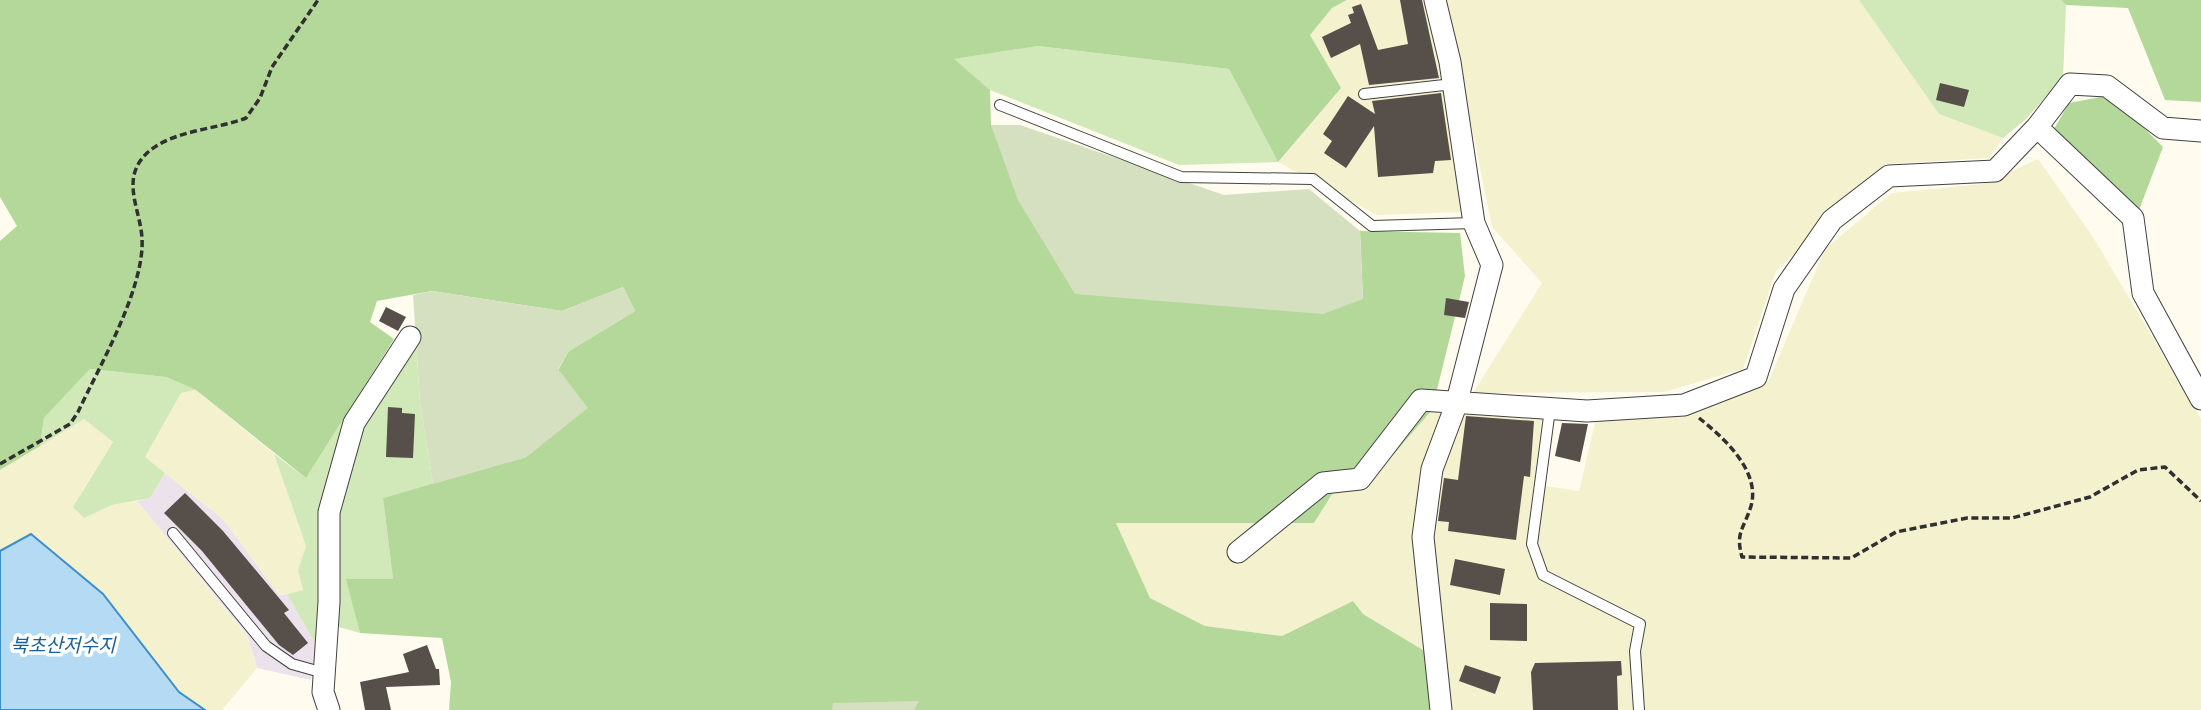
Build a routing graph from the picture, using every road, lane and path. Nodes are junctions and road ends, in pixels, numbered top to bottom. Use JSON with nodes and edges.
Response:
{"nodes":[{"id":1,"x":318,"y":0,"type":"edge"},
{"id":2,"x":1435,"y":0,"type":"edge"},
{"id":3,"x":1453,"y":84,"type":"junction"},
{"id":4,"x":1364,"y":94,"type":"dead end"},
{"id":5,"x":1000,"y":105,"type":"dead end"},
{"id":6,"x":2037,"y":127,"type":"junction"},
{"id":7,"x":2201,"y":131,"type":"edge"},
{"id":8,"x":1474,"y":223,"type":"junction"},
{"id":9,"x":410,"y":337,"type":"dead end"},
{"id":10,"x":2201,"y":399,"type":"edge"},
{"id":11,"x":1456,"y":405,"type":"junction"},
{"id":12,"x":1684,"y":405,"type":"junction"},
{"id":13,"x":1550,"y":409,"type":"junction"},
{"id":14,"x":0,"y":464,"type":"edge"},
{"id":15,"x":2201,"y":501,"type":"edge"},
{"id":16,"x":173,"y":533,"type":"dead end"},
{"id":17,"x":1238,"y":552,"type":"dead end"},
{"id":18,"x":324,"y":673,"type":"junction"},
{"id":19,"x":329,"y":710,"type":"edge"},
{"id":20,"x":1441,"y":710,"type":"edge"},
{"id":21,"x":1639,"y":710,"type":"edge"}],
"edges":[{"from":1,"to":14,"type":"path"},
{"from":2,"to":3,"type":"street"},
{"from":3,"to":4,"type":"lane"},
{"from":3,"to":8,"type":"street"},
{"from":5,"to":8,"type":"lane"},
{"from":6,"to":7,"type":"street"},
{"from":6,"to":10,"type":"street"},
{"from":6,"to":12,"type":"street"},
{"from":8,"to":11,"type":"street"},
{"from":9,"to":18,"type":"street"},
{"from":11,"to":13,"type":"street"},
{"from":11,"to":17,"type":"street"},
{"from":11,"to":20,"type":"street"},
{"from":12,"to":13,"type":"street"},
{"from":12,"to":15,"type":"path"},
{"from":13,"to":21,"type":"lane"},
{"from":16,"to":18,"type":"lane"},
{"from":18,"to":19,"type":"street"}]}
